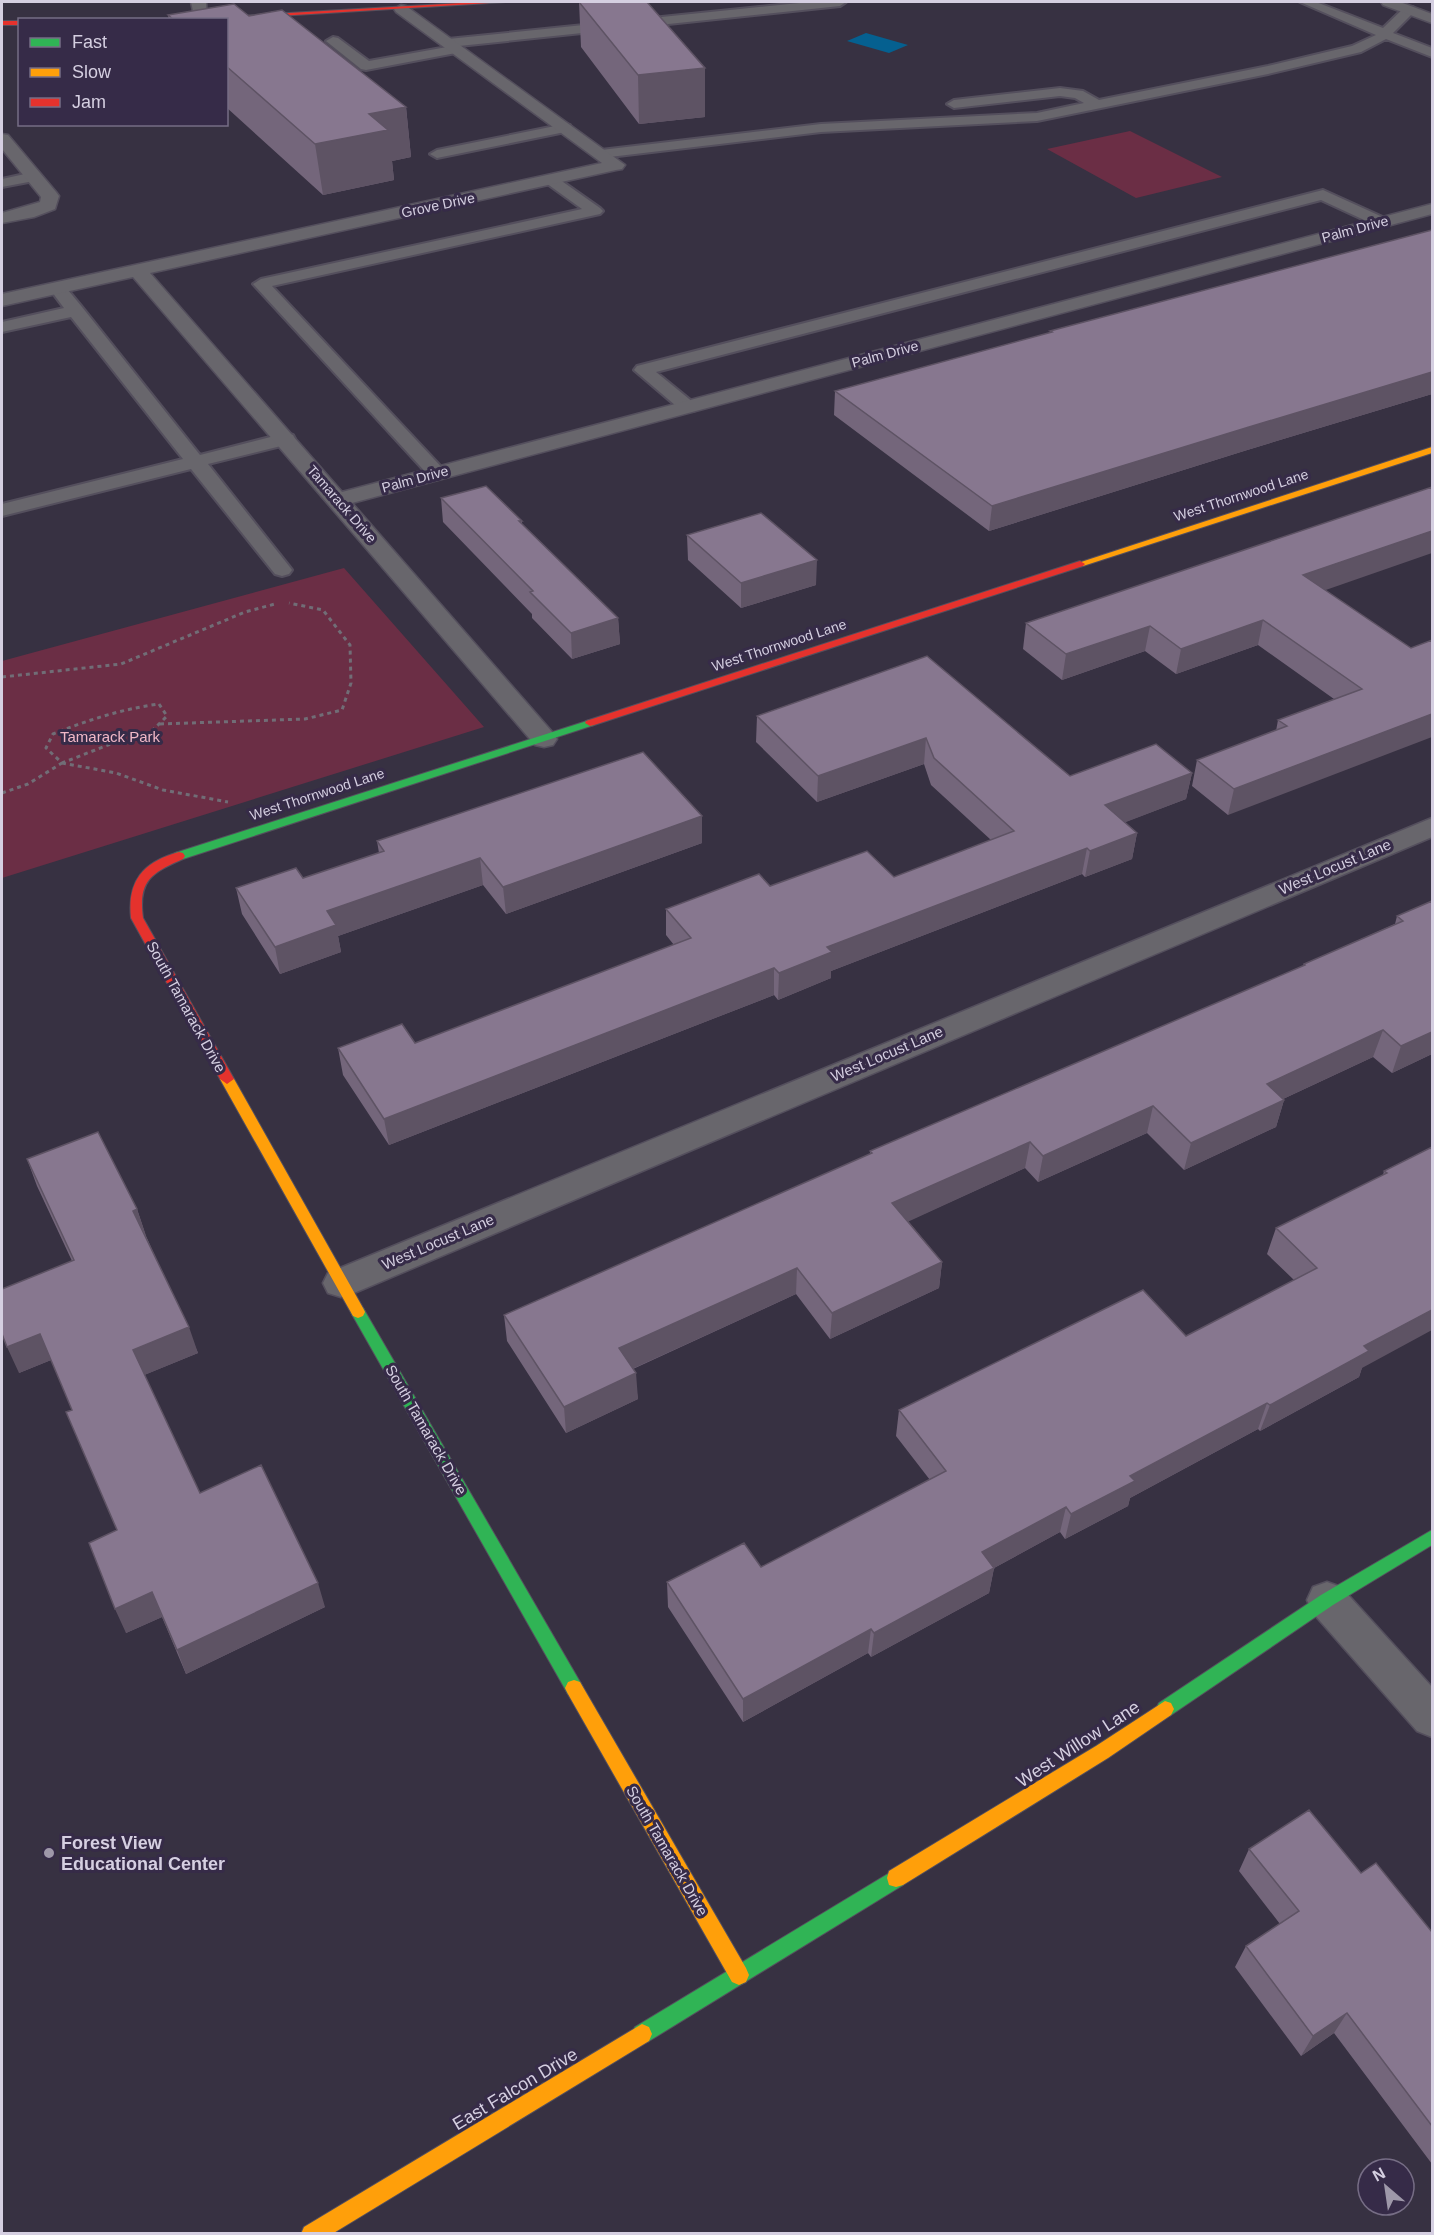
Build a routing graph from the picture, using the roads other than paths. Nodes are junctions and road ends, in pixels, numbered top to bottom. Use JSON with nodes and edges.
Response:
{"nodes":[{"id":1,"x":198,"y":2,"type":"edge"},
{"id":2,"x":503,"y":2,"type":"edge"},
{"id":3,"x":840,"y":2,"type":"edge"},
{"id":4,"x":1306,"y":2,"type":"edge"},
{"id":5,"x":1388,"y":2,"type":"edge"},
{"id":6,"x":401,"y":9,"type":"junction"},
{"id":7,"x":1409,"y":10,"type":"junction"},
{"id":8,"x":201,"y":18,"type":"edge"},
{"id":9,"x":1432,"y":19,"type":"edge"},
{"id":10,"x":2,"y":23,"type":"edge"},
{"id":11,"x":18,"y":23,"type":"edge"},
{"id":12,"x":1384,"y":33,"type":"junction"},
{"id":13,"x":333,"y":41,"type":"dead end"},
{"id":14,"x":452,"y":46,"type":"junction"},
{"id":15,"x":1432,"y":53,"type":"edge"},
{"id":16,"x":1097,"y":104,"type":"junction"},
{"id":17,"x":951,"y":121,"type":"junction"},
{"id":18,"x":565,"y":128,"type":"junction"},
{"id":19,"x":2,"y":139,"type":"edge"},
{"id":20,"x":437,"y":154,"type":"dead end"},
{"id":21,"x":601,"y":154,"type":"junction"},
{"id":22,"x":34,"y":177,"type":"junction"},
{"id":23,"x":551,"y":180,"type":"junction"},
{"id":24,"x":2,"y":183,"type":"edge"},
{"id":25,"x":1432,"y":209,"type":"edge"},
{"id":26,"x":2,"y":218,"type":"edge"},
{"id":27,"x":1382,"y":222,"type":"junction"},
{"id":28,"x":138,"y":271,"type":"junction"},
{"id":29,"x":57,"y":288,"type":"junction"},
{"id":30,"x":2,"y":300,"type":"edge"},
{"id":31,"x":76,"y":311,"type":"junction"},
{"id":32,"x":2,"y":327,"type":"edge"},
{"id":33,"x":688,"y":407,"type":"junction"},
{"id":34,"x":286,"y":439,"type":"junction"},
{"id":35,"x":1432,"y":450,"type":"edge"},
{"id":36,"x":195,"y":462,"type":"junction"},
{"id":37,"x":436,"y":473,"type":"junction"},
{"id":38,"x":338,"y":500,"type":"junction"},
{"id":39,"x":2,"y":510,"type":"edge"},
{"id":40,"x":282,"y":570,"type":"dead end"},
{"id":41,"x":544,"y":738,"type":"junction"},
{"id":42,"x":1432,"y":827,"type":"edge"},
{"id":43,"x":139,"y":878,"type":"joint"},
{"id":44,"x":341,"y":1283,"type":"junction"},
{"id":45,"x":1432,"y":1537,"type":"edge"},
{"id":46,"x":1327,"y":1599,"type":"junction"},
{"id":47,"x":1432,"y":1717,"type":"edge"},
{"id":48,"x":739,"y":1976,"type":"junction"},
{"id":49,"x":311,"y":2234,"type":"edge"}],
"edges":[{"from":1,"to":8,"type":"street"},
{"from":2,"to":6,"type":"street"},
{"from":3,"to":14,"type":"lane"},
{"from":4,"to":12,"type":"lane"},
{"from":5,"to":7,"type":"street"},
{"from":6,"to":8,"type":"street"},
{"from":6,"to":14,"type":"street"},
{"from":7,"to":9,"type":"street"},
{"from":7,"to":12,"type":"lane"},
{"from":10,"to":11,"type":"street"},
{"from":12,"to":15,"type":"lane"},
{"from":12,"to":16,"type":"lane"},
{"from":13,"to":14,"type":"lane"},
{"from":14,"to":18,"type":"street"},
{"from":16,"to":17,"type":"lane"},
{"from":16,"to":17,"type":"lane"},
{"from":17,"to":21,"type":"lane"},
{"from":18,"to":20,"type":"lane"},
{"from":18,"to":21,"type":"street"},
{"from":19,"to":22,"type":"street"},
{"from":21,"to":23,"type":"street","name":"Grove Drive"},
{"from":22,"to":24,"type":"lane"},
{"from":22,"to":26,"type":"street"},
{"from":23,"to":28,"type":"street","name":"Grove Drive"},
{"from":23,"to":37,"type":"lane"},
{"from":25,"to":27,"type":"street","name":"Palm Drive"},
{"from":27,"to":33,"type":"street","name":"Palm Drive"},
{"from":27,"to":33,"type":"lane"},
{"from":28,"to":29,"type":"street","name":"Grove Drive"},
{"from":28,"to":34,"type":"street","name":"Tamarack Drive"},
{"from":29,"to":30,"type":"street","name":"Grove Drive"},
{"from":29,"to":31,"type":"lane"},
{"from":31,"to":32,"type":"lane"},
{"from":31,"to":36,"type":"lane"},
{"from":33,"to":37,"type":"street","name":"Palm Drive"},
{"from":34,"to":36,"type":"lane"},
{"from":34,"to":38,"type":"street","name":"Tamarack Drive"},
{"from":35,"to":41,"type":"street","name":"West Thornwood Lane"},
{"from":36,"to":39,"type":"lane"},
{"from":36,"to":40,"type":"lane"},
{"from":37,"to":38,"type":"street","name":"Palm Drive"},
{"from":38,"to":41,"type":"street","name":"Tamarack Drive"},
{"from":41,"to":43,"type":"street","name":"West Thornwood Lane"},
{"from":42,"to":44,"type":"street","name":"West Locust Lane"},
{"from":43,"to":44,"type":"street","name":"South Tamarack Drive"},
{"from":44,"to":48,"type":"street","name":"South Tamarack Drive"},
{"from":45,"to":46,"type":"street","name":"West Willow Lane"},
{"from":46,"to":47,"type":"street"},
{"from":46,"to":48,"type":"street","name":"West Willow Lane"},
{"from":48,"to":49,"type":"street","name":"East Falcon Drive"}]}
